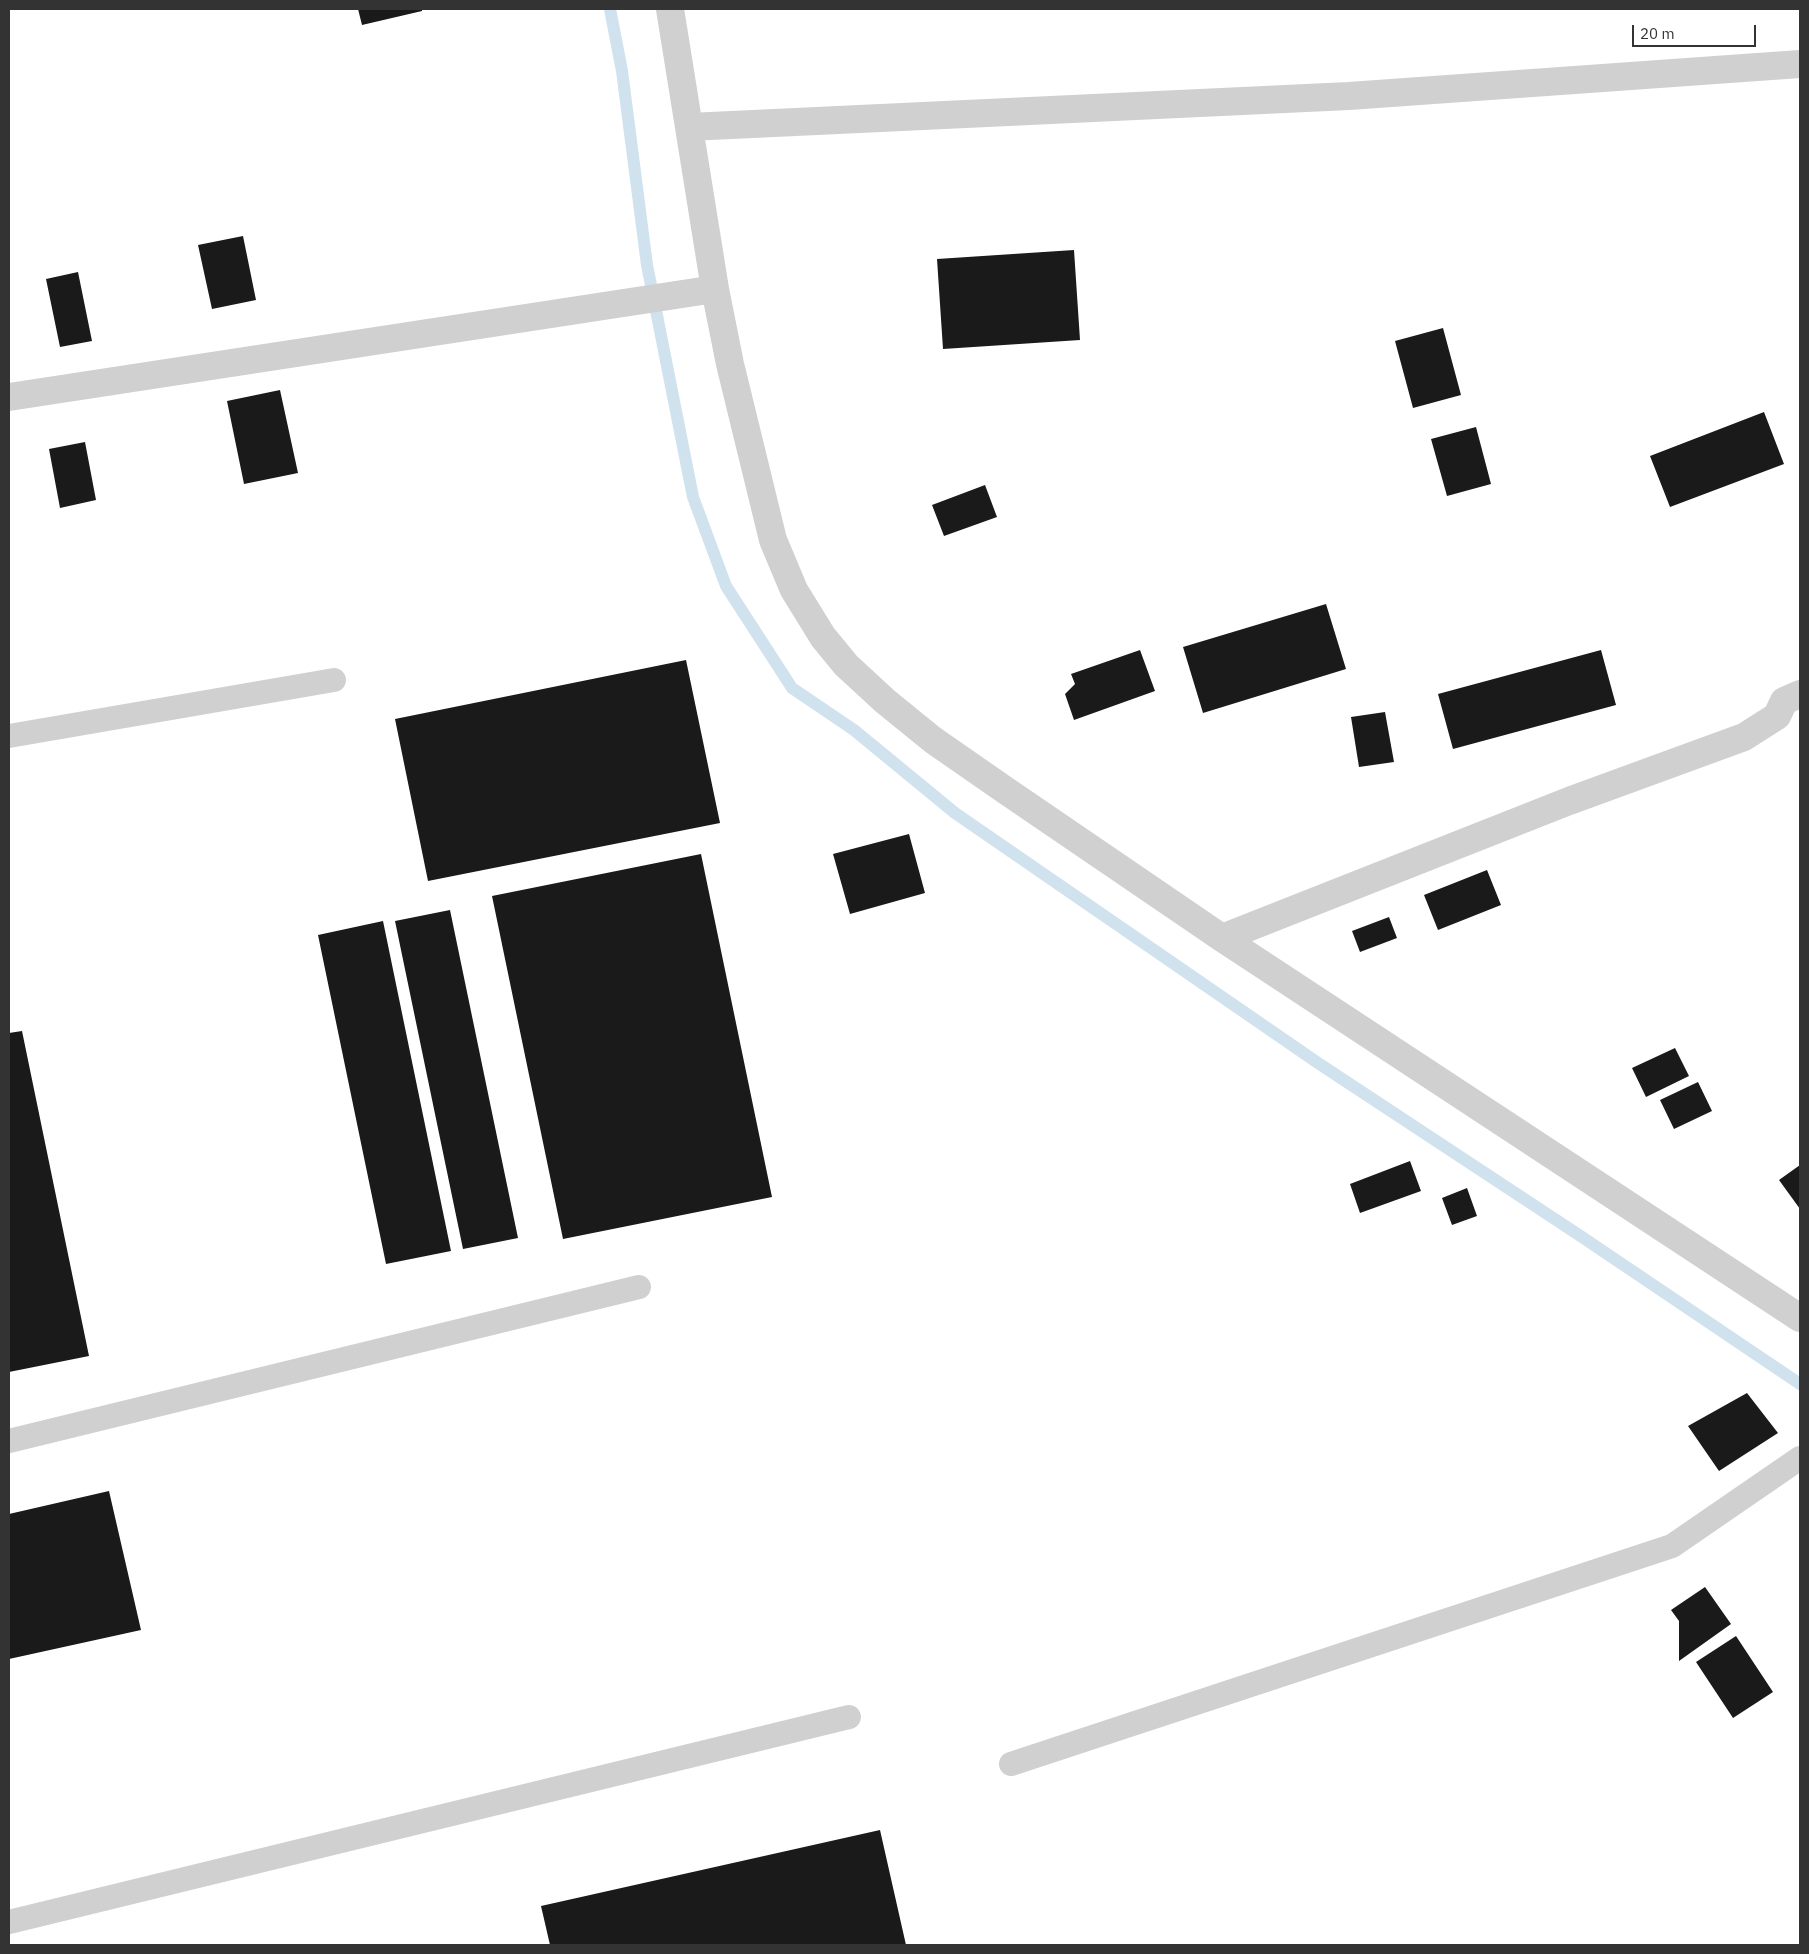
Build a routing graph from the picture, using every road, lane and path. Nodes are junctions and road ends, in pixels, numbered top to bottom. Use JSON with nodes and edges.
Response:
{"nodes":[{"id":1,"x":670,"y":9,"type":"edge"},
{"id":2,"x":1800,"y":64,"type":"edge"},
{"id":3,"x":689,"y":126,"type":"junction"},
{"id":4,"x":715,"y":289,"type":"junction"},
{"id":5,"x":9,"y":397,"type":"edge"},
{"id":6,"x":334,"y":680,"type":"dead end"},
{"id":7,"x":1800,"y":694,"type":"edge"},
{"id":8,"x":9,"y":736,"type":"edge"},
{"id":9,"x":1222,"y":938,"type":"junction"},
{"id":10,"x":639,"y":1287,"type":"dead end"},
{"id":11,"x":1800,"y":1318,"type":"edge"},
{"id":12,"x":9,"y":1440,"type":"edge"},
{"id":13,"x":1800,"y":1458,"type":"edge"},
{"id":14,"x":849,"y":1717,"type":"dead end"},
{"id":15,"x":1011,"y":1764,"type":"dead end"},
{"id":16,"x":9,"y":1922,"type":"edge"}],
"edges":[{"from":1,"to":3,"type":"street"},
{"from":2,"to":3,"type":"street"},
{"from":3,"to":4,"type":"street"},
{"from":4,"to":5,"type":"street"},
{"from":4,"to":9,"type":"street"},
{"from":6,"to":8,"type":"lane"},
{"from":7,"to":9,"type":"street"},
{"from":9,"to":11,"type":"street"},
{"from":10,"to":12,"type":"lane"},
{"from":13,"to":15,"type":"lane"},
{"from":14,"to":16,"type":"lane"}]}
